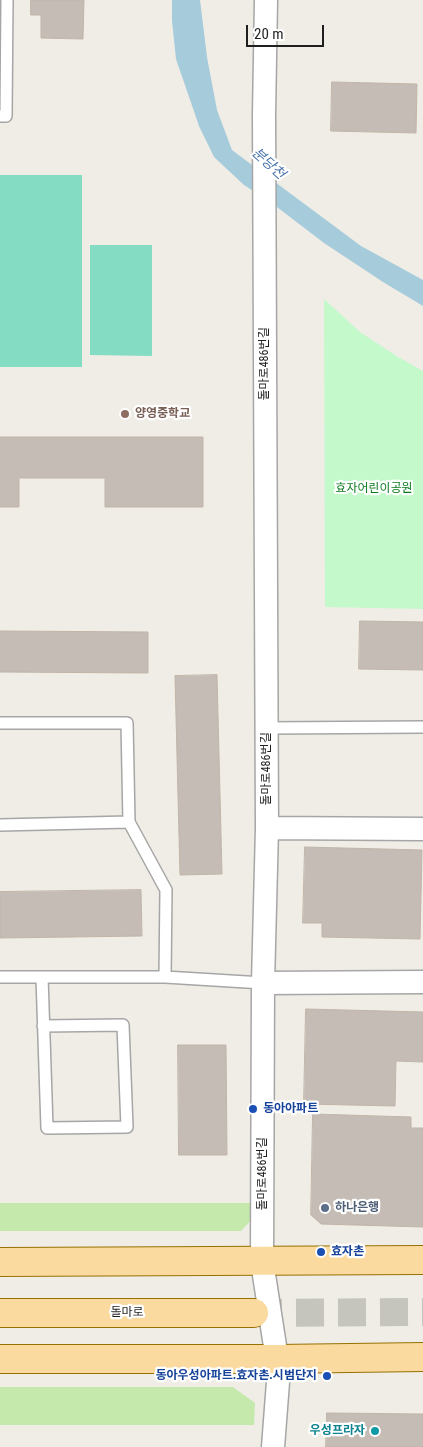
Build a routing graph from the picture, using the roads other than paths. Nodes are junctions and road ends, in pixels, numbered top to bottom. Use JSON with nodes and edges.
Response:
{"nodes":[{"id":1,"x":7,"y":0,"type":"edge"},
{"id":2,"x":266,"y":0,"type":"edge"},
{"id":3,"x":0,"y":116,"type":"edge"},
{"id":4,"x":0,"y":723,"type":"edge"},
{"id":5,"x":423,"y":727,"type":"edge"},
{"id":6,"x":267,"y":728,"type":"junction"},
{"id":7,"x":129,"y":822,"type":"junction"},
{"id":8,"x":0,"y":824,"type":"edge"},
{"id":9,"x":267,"y":828,"type":"junction"},
{"id":10,"x":423,"y":829,"type":"edge"},
{"id":11,"x":0,"y":977,"type":"edge"},
{"id":12,"x":42,"y":977,"type":"junction"},
{"id":13,"x":166,"y":977,"type":"junction"},
{"id":14,"x":423,"y":982,"type":"edge"},
{"id":15,"x":263,"y":983,"type":"junction"},
{"id":16,"x":43,"y":1026,"type":"junction"},
{"id":17,"x":423,"y":1260,"type":"edge"},
{"id":18,"x":0,"y":1262,"type":"edge"},
{"id":19,"x":262,"y":1262,"type":"junction"},
{"id":20,"x":0,"y":1313,"type":"edge"},
{"id":21,"x":254,"y":1313,"type":"tunnel mouth"},
{"id":22,"x":423,"y":1357,"type":"edge"},
{"id":23,"x":0,"y":1359,"type":"edge"},
{"id":24,"x":277,"y":1359,"type":"junction"},
{"id":25,"x":274,"y":1447,"type":"edge"}],
"edges":[{"from":1,"to":3,"type":"lane"},
{"from":2,"to":6,"type":"street","name":"돌마로486번길"},
{"from":4,"to":7,"type":"lane"},
{"from":5,"to":6,"type":"lane"},
{"from":6,"to":9,"type":"street","name":"돌마로486번길"},
{"from":7,"to":8,"type":"lane"},
{"from":7,"to":13,"type":"lane"},
{"from":9,"to":10,"type":"street"},
{"from":9,"to":15,"type":"street","name":"돌마로486번길"},
{"from":11,"to":12,"type":"lane"},
{"from":12,"to":13,"type":"lane"},
{"from":12,"to":16,"type":"lane"},
{"from":13,"to":15,"type":"lane"},
{"from":14,"to":15,"type":"street"},
{"from":15,"to":19,"type":"street","name":"돌마로486번길"},
{"from":16,"to":16,"type":"lane"},
{"from":17,"to":19,"type":"main road"},
{"from":18,"to":19,"type":"main road"},
{"from":19,"to":24,"type":"street","name":"돌마로486번길"},
{"from":20,"to":21,"type":"main road","name":"돌마로"},
{"from":22,"to":24,"type":"main road"},
{"from":23,"to":24,"type":"main road"},
{"from":24,"to":25,"type":"street","name":"돌마로486번길"}]}
